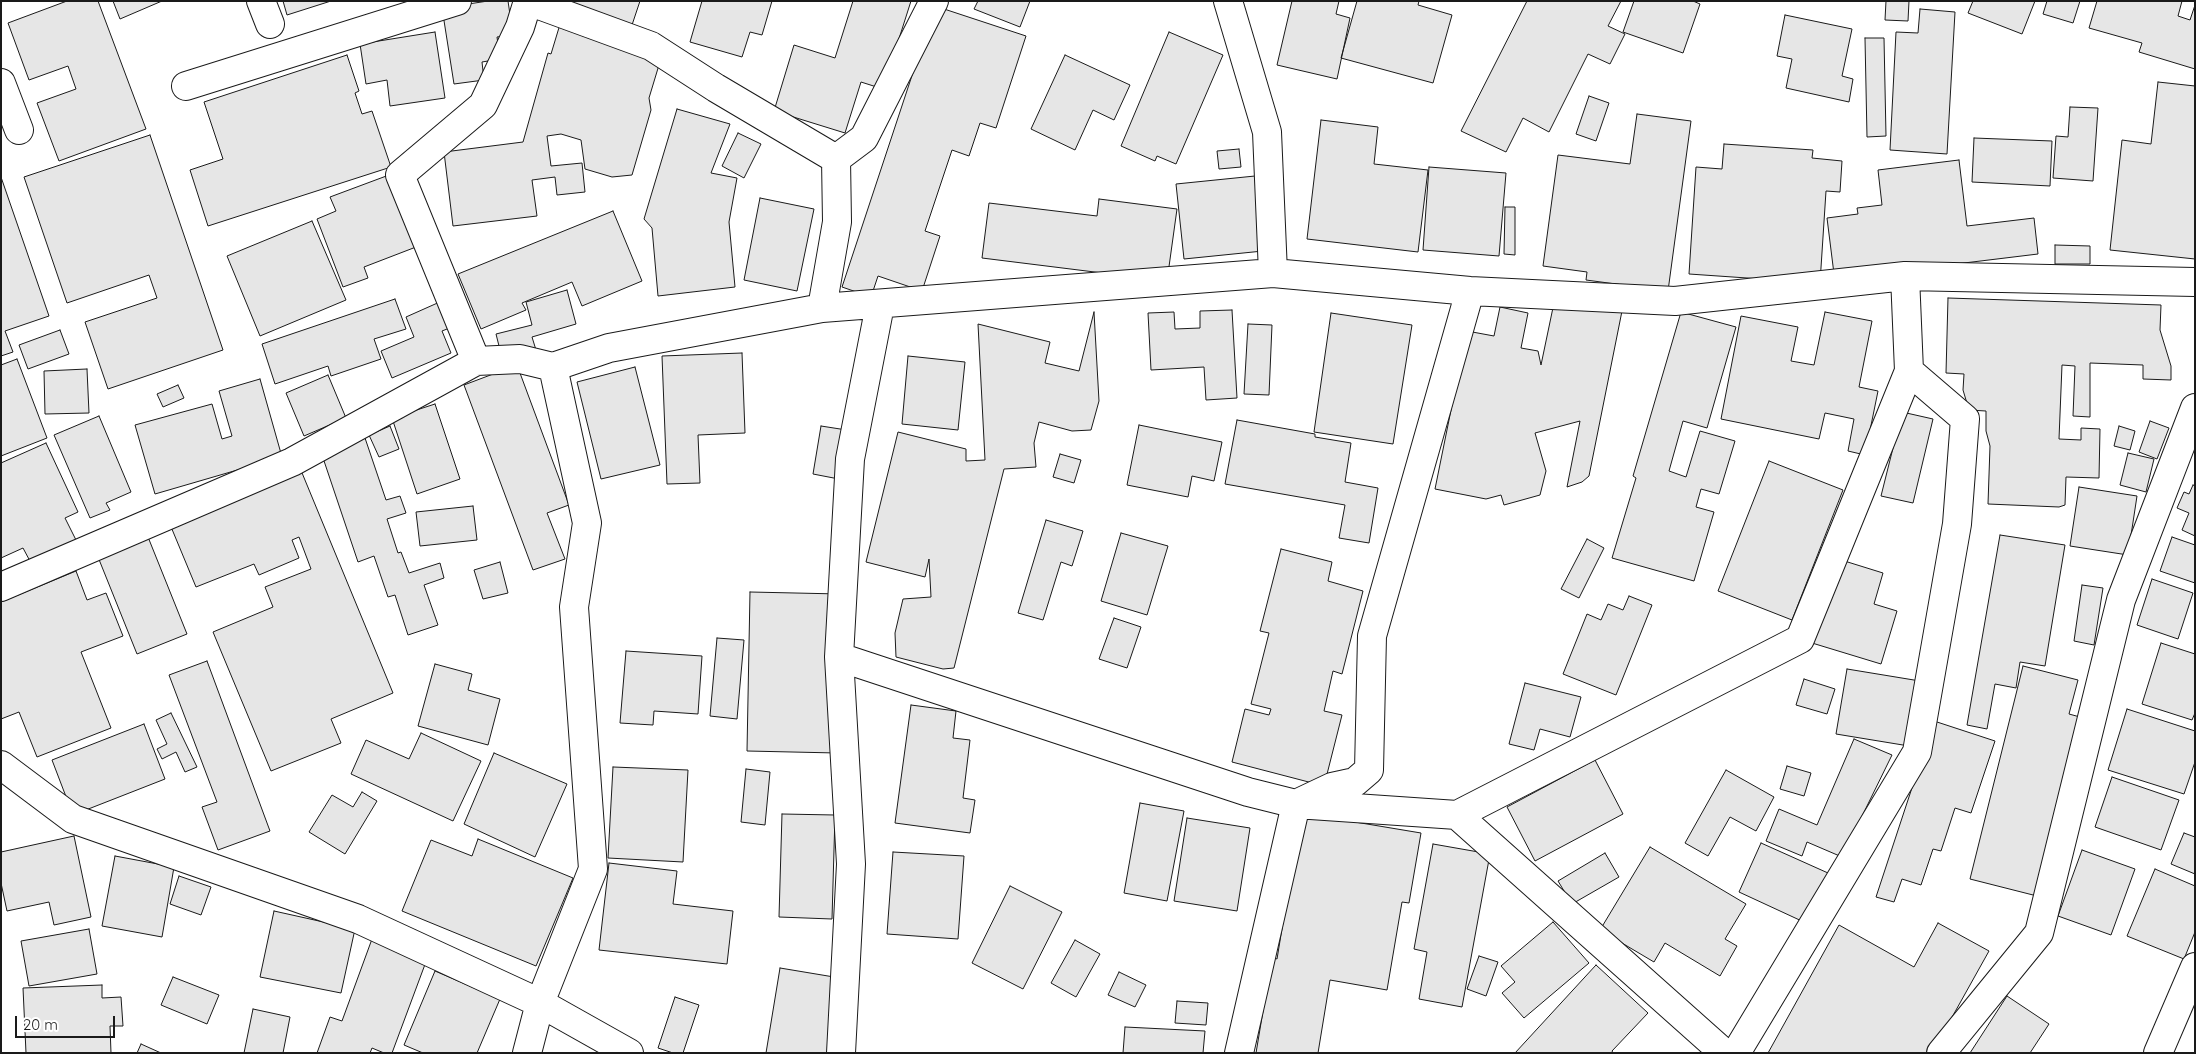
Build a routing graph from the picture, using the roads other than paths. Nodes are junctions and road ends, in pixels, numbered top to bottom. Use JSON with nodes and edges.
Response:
{"nodes":[{"id":1,"x":457,"y":1,"type":"edge"},
{"id":2,"x":934,"y":1,"type":"edge"},
{"id":3,"x":1228,"y":1,"type":"edge"},
{"id":4,"x":1,"y":83,"type":"edge"},
{"id":5,"x":186,"y":86,"type":"dead end"},
{"id":6,"x":19,"y":130,"type":"dead end"},
{"id":7,"x":836,"y":159,"type":"junction"},
{"id":8,"x":1273,"y":273,"type":"junction"},
{"id":9,"x":1905,"y":276,"type":"junction"},
{"id":10,"x":2195,"y":282,"type":"edge"},
{"id":11,"x":1470,"y":291,"type":"junction"},
{"id":12,"x":880,"y":305,"type":"junction"},
{"id":13,"x":822,"y":308,"type":"junction"},
{"id":14,"x":476,"y":361,"type":"junction"},
{"id":15,"x":553,"y":367,"type":"junction"},
{"id":16,"x":1909,"y":371,"type":"junction"},
{"id":17,"x":2195,"y":408,"type":"edge"},
{"id":18,"x":1,"y":586,"type":"edge"},
{"id":19,"x":839,"y":657,"type":"junction"},
{"id":20,"x":1,"y":765,"type":"edge"},
{"id":21,"x":1296,"y":804,"type":"junction"},
{"id":22,"x":1457,"y":815,"type":"junction"},
{"id":23,"x":2195,"y":967,"type":"edge"},
{"id":24,"x":540,"y":1003,"type":"junction"},
{"id":25,"x":527,"y":1053,"type":"edge"},
{"id":26,"x":629,"y":1053,"type":"edge"},
{"id":27,"x":841,"y":1053,"type":"edge"},
{"id":28,"x":1239,"y":1053,"type":"edge"},
{"id":29,"x":1724,"y":1053,"type":"edge"},
{"id":30,"x":1736,"y":1053,"type":"edge"},
{"id":31,"x":1942,"y":1053,"type":"edge"},
{"id":32,"x":2158,"y":1053,"type":"edge"}],
"edges":[{"from":1,"to":5,"type":"street"},
{"from":2,"to":7,"type":"street"},
{"from":3,"to":8,"type":"street"},
{"from":4,"to":6,"type":"street"},
{"from":7,"to":13,"type":"street"},
{"from":7,"to":14,"type":"street"},
{"from":8,"to":11,"type":"street"},
{"from":8,"to":12,"type":"street"},
{"from":9,"to":10,"type":"street"},
{"from":9,"to":11,"type":"street"},
{"from":9,"to":16,"type":"street"},
{"from":11,"to":21,"type":"street"},
{"from":12,"to":13,"type":"street"},
{"from":12,"to":19,"type":"street"},
{"from":13,"to":15,"type":"street"},
{"from":14,"to":15,"type":"street"},
{"from":14,"to":18,"type":"street"},
{"from":15,"to":24,"type":"street"},
{"from":16,"to":22,"type":"street"},
{"from":16,"to":30,"type":"street"},
{"from":17,"to":31,"type":"street"},
{"from":19,"to":21,"type":"street"},
{"from":19,"to":27,"type":"street"},
{"from":20,"to":24,"type":"street"},
{"from":21,"to":22,"type":"street"},
{"from":21,"to":28,"type":"street"},
{"from":22,"to":29,"type":"street"},
{"from":23,"to":32,"type":"street"},
{"from":24,"to":25,"type":"street"},
{"from":24,"to":26,"type":"street"}]}
